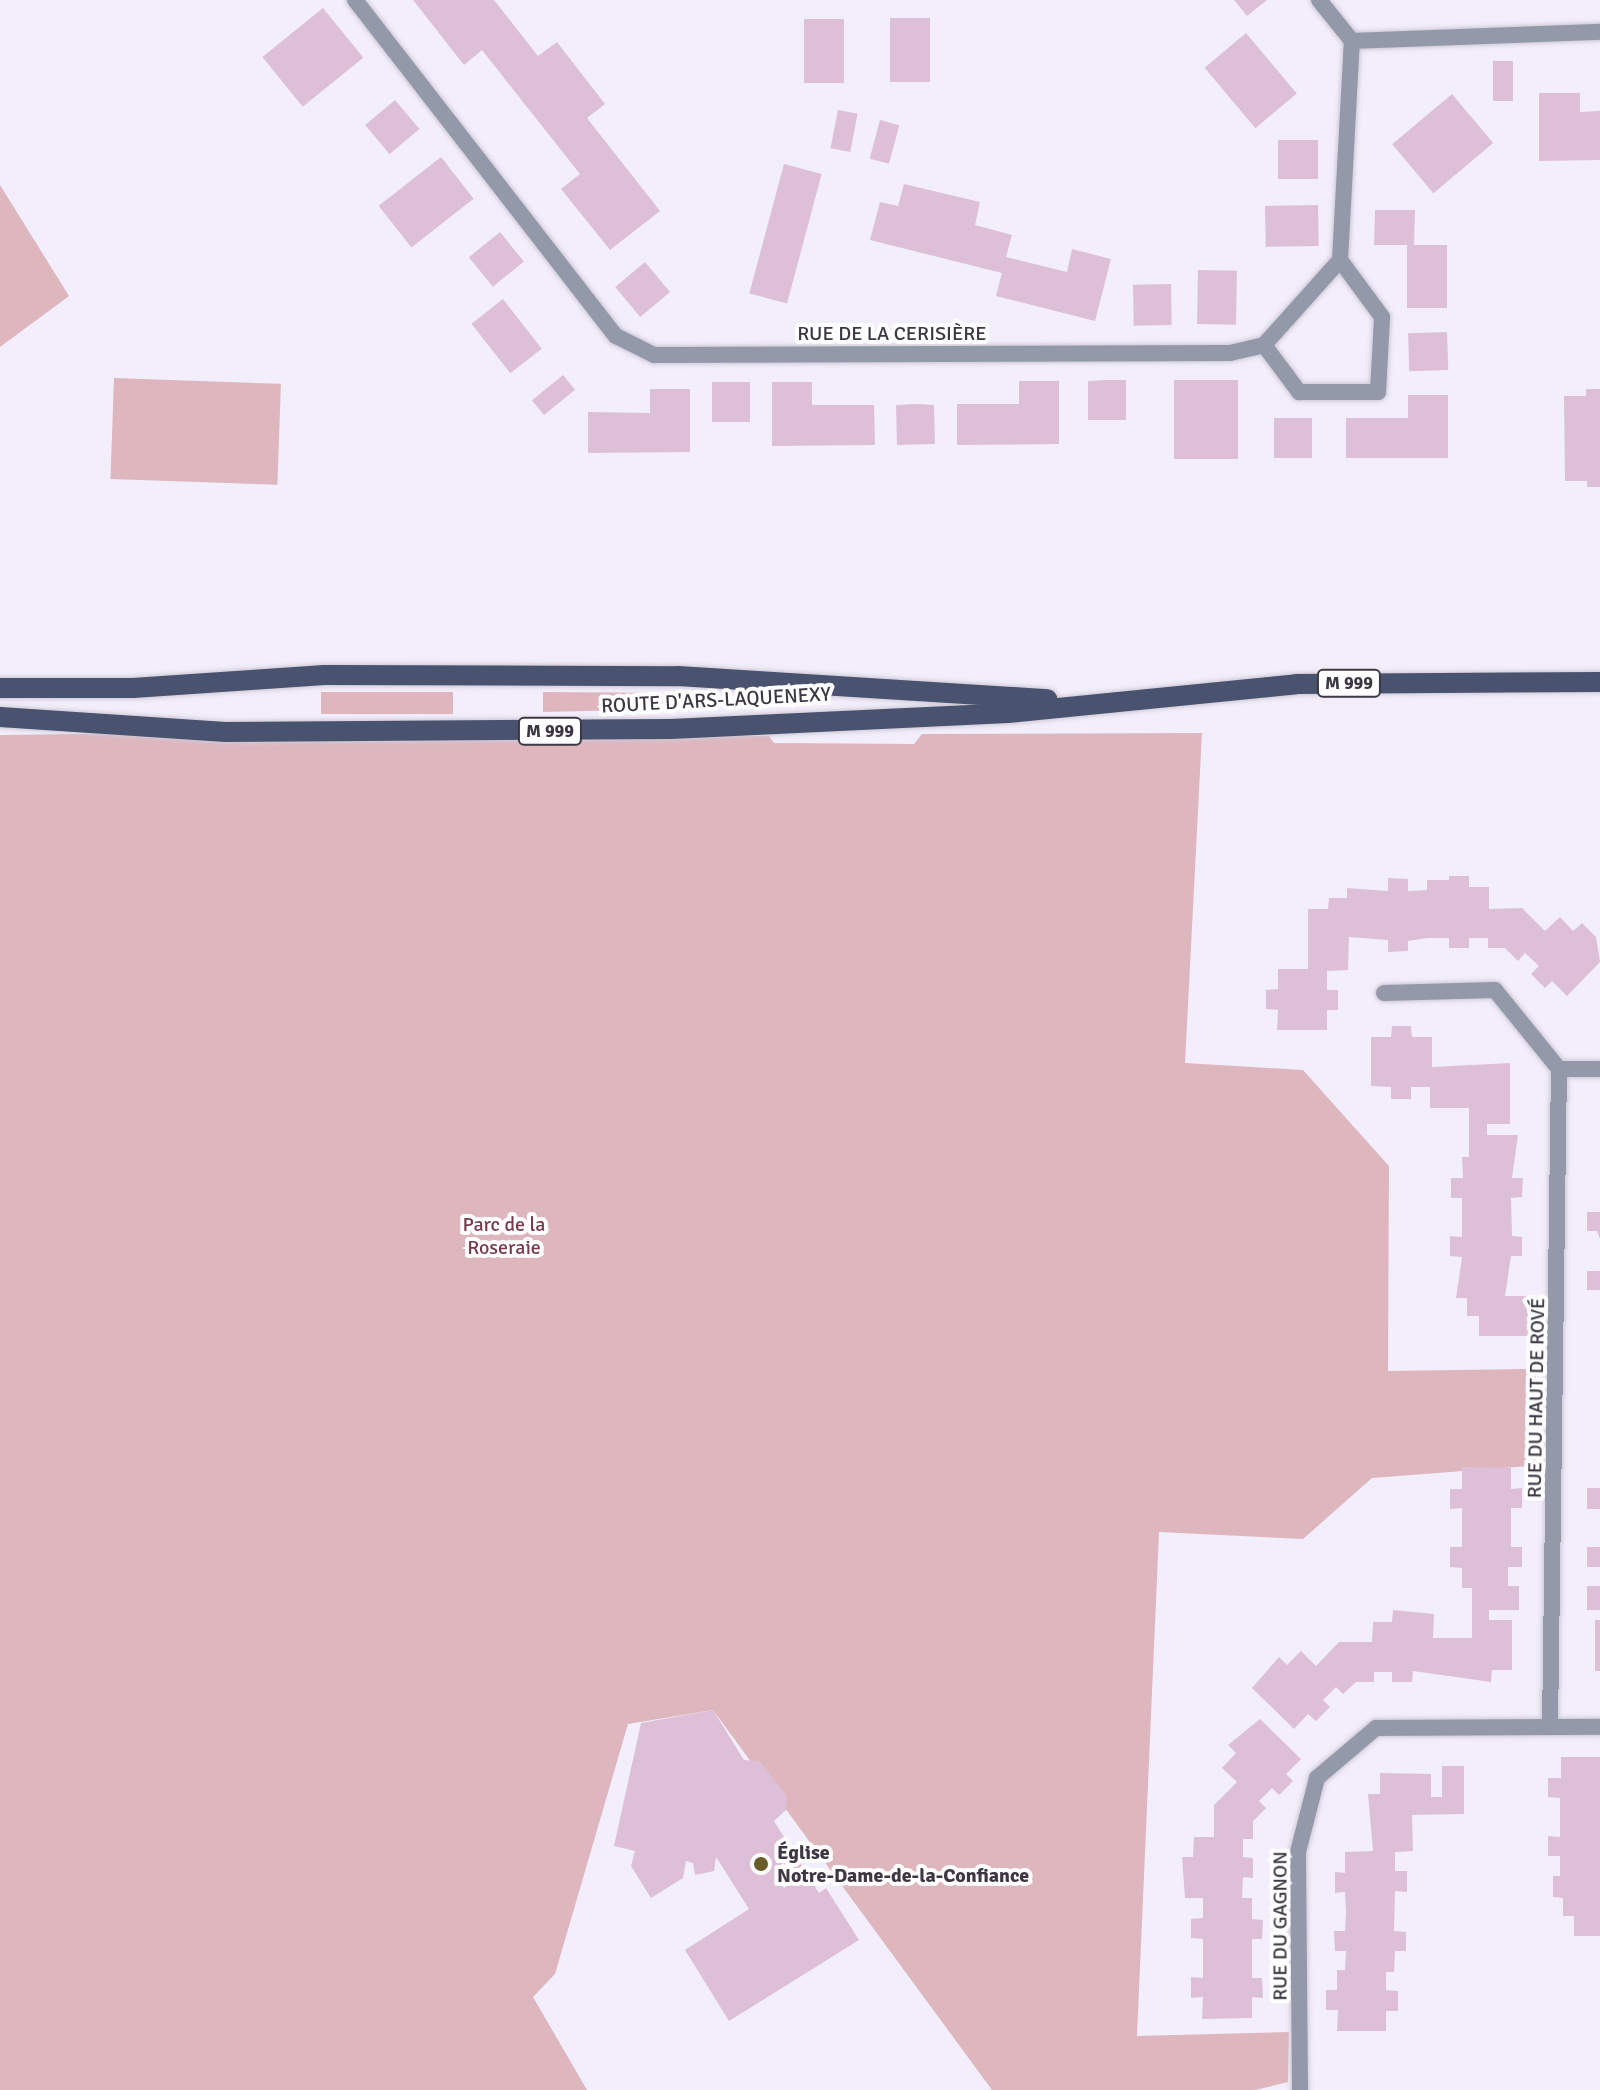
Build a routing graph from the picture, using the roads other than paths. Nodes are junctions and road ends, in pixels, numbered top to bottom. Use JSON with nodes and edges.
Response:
{"nodes":[{"id":1,"x":355,"y":0,"type":"edge"},
{"id":2,"x":1319,"y":0,"type":"edge"},
{"id":3,"x":1600,"y":32,"type":"edge"},
{"id":4,"x":1352,"y":41,"type":"junction"},
{"id":5,"x":1340,"y":260,"type":"junction"},
{"id":6,"x":1264,"y":345,"type":"junction"},
{"id":7,"x":1600,"y":682,"type":"edge"},
{"id":8,"x":0,"y":688,"type":"edge"},
{"id":9,"x":1099,"y":702,"type":"junction"},
{"id":10,"x":0,"y":717,"type":"edge"},
{"id":11,"x":1384,"y":993,"type":"dead end"},
{"id":12,"x":1559,"y":1069,"type":"junction"},
{"id":13,"x":1600,"y":1069,"type":"edge"},
{"id":14,"x":1550,"y":1727,"type":"junction"},
{"id":15,"x":1600,"y":1727,"type":"edge"},
{"id":16,"x":1300,"y":2090,"type":"edge"}],
"edges":[{"from":1,"to":6,"type":"street","name":"RUE DE LA CERISIÈRE"},
{"from":2,"to":4,"type":"street"},
{"from":3,"to":4,"type":"street"},
{"from":4,"to":5,"type":"street"},
{"from":5,"to":6,"type":"street"},
{"from":5,"to":6,"type":"street"},
{"from":7,"to":9,"type":"main road","name":"ROUTE D'ARS-LAQUENEXY","number":"M 999"},
{"from":8,"to":9,"type":"main road","name":"ROUTE D'ARS-LAQUENEXY","number":"M 999"},
{"from":9,"to":10,"type":"main road","name":"ROUTE D'ARS-LAQUENEXY","number":"M 999"},
{"from":11,"to":12,"type":"street"},
{"from":12,"to":13,"type":"street"},
{"from":12,"to":14,"type":"street","name":"RUE DU HAUT DE ROVÉ"},
{"from":14,"to":15,"type":"street","name":"RUE DU GAGNON"},
{"from":14,"to":16,"type":"street","name":"RUE DU GAGNON"}]}
